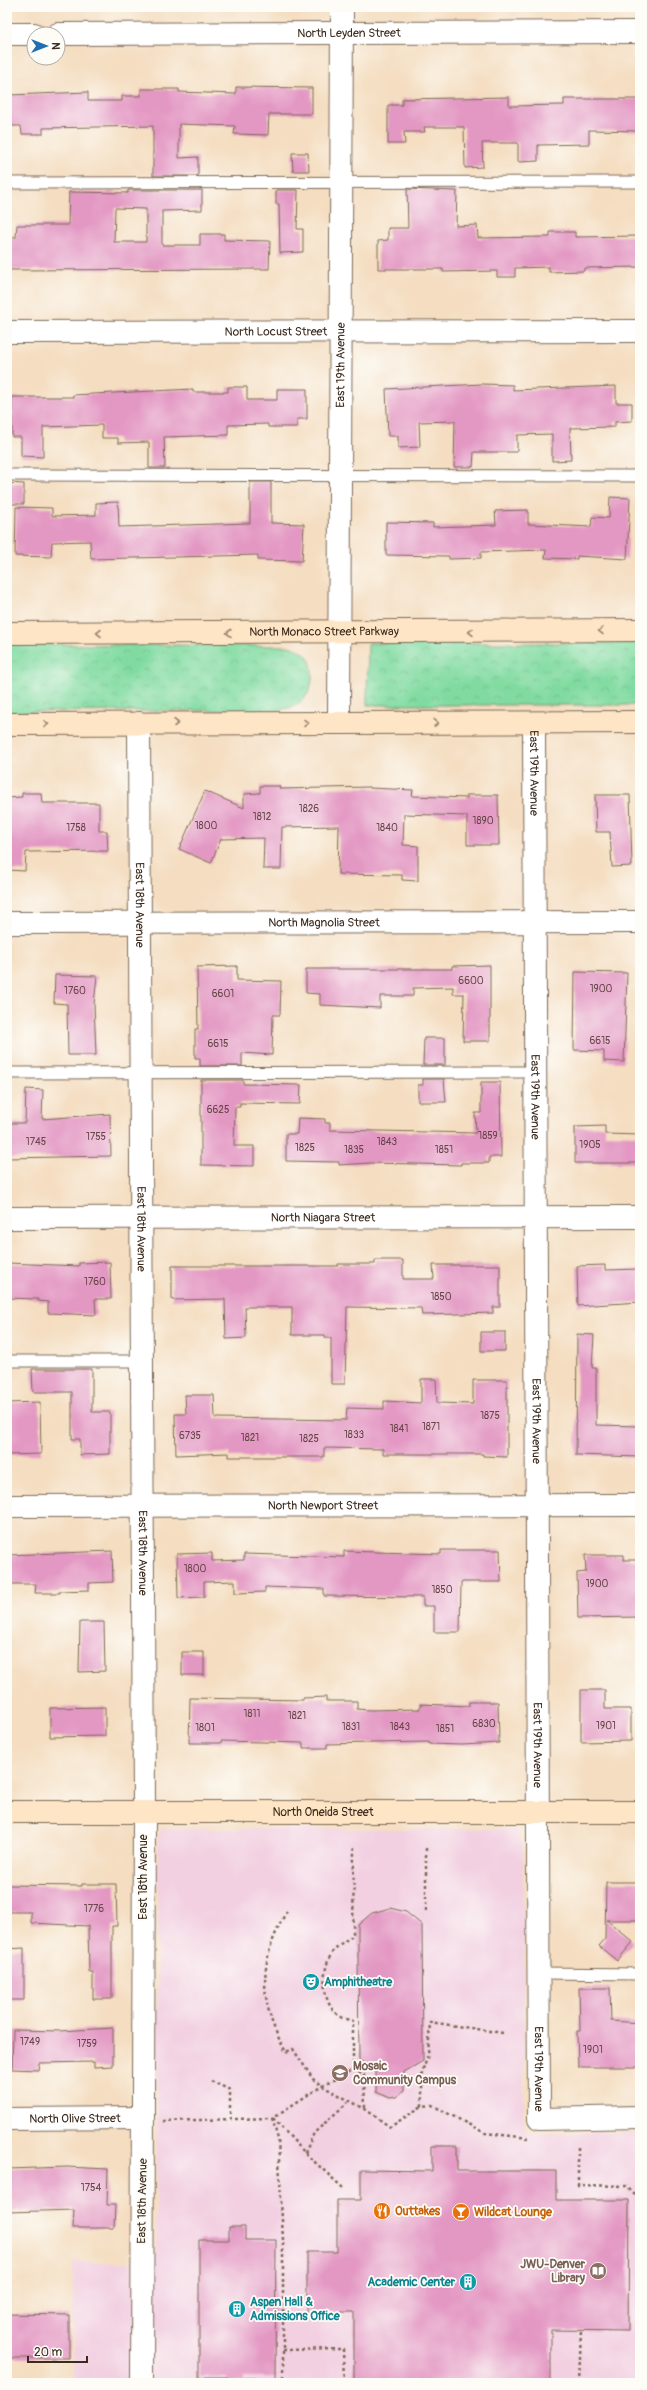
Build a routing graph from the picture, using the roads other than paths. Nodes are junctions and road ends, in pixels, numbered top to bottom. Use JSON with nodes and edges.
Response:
{"nodes":[{"id":1,"x":342,"y":7,"type":"edge"},
{"id":2,"x":640,"y":32,"type":"edge"},
{"id":3,"x":7,"y":34,"type":"edge"},
{"id":4,"x":26,"y":34,"type":"edge"},
{"id":5,"x":66,"y":34,"type":"edge"},
{"id":6,"x":342,"y":35,"type":"junction"},
{"id":7,"x":640,"y":182,"type":"edge"},
{"id":8,"x":7,"y":183,"type":"edge"},
{"id":9,"x":342,"y":183,"type":"junction"},
{"id":10,"x":640,"y":331,"type":"edge"},
{"id":11,"x":7,"y":332,"type":"edge"},
{"id":12,"x":341,"y":332,"type":"junction"},
{"id":13,"x":7,"y":475,"type":"edge"},
{"id":14,"x":340,"y":476,"type":"junction"},
{"id":15,"x":640,"y":476,"type":"edge"},
{"id":16,"x":640,"y":630,"type":"edge"},
{"id":17,"x":7,"y":633,"type":"edge"},
{"id":18,"x":340,"y":633,"type":"junction"},
{"id":19,"x":640,"y":722,"type":"edge"},
{"id":20,"x":139,"y":723,"type":"junction"},
{"id":21,"x":340,"y":723,"type":"junction"},
{"id":22,"x":534,"y":723,"type":"junction"},
{"id":23,"x":7,"y":724,"type":"edge"},
{"id":24,"x":640,"y":922,"type":"edge"},
{"id":25,"x":7,"y":923,"type":"edge"},
{"id":26,"x":140,"y":923,"type":"junction"},
{"id":27,"x":535,"y":923,"type":"junction"},
{"id":28,"x":535,"y":1072,"type":"junction"},
{"id":29,"x":7,"y":1073,"type":"edge"},
{"id":30,"x":140,"y":1073,"type":"junction"},
{"id":31,"x":535,"y":1217,"type":"junction"},
{"id":32,"x":640,"y":1217,"type":"edge"},
{"id":33,"x":7,"y":1218,"type":"edge"},
{"id":34,"x":140,"y":1218,"type":"junction"},
{"id":35,"x":7,"y":1361,"type":"edge"},
{"id":36,"x":141,"y":1361,"type":"junction"},
{"id":37,"x":640,"y":1505,"type":"edge"},
{"id":38,"x":7,"y":1506,"type":"edge"},
{"id":39,"x":535,"y":1506,"type":"junction"},
{"id":40,"x":141,"y":1507,"type":"junction"},
{"id":41,"x":144,"y":1810,"type":"junction"},
{"id":42,"x":538,"y":1810,"type":"junction"},
{"id":43,"x":7,"y":1812,"type":"edge"},
{"id":44,"x":640,"y":1812,"type":"edge"},
{"id":45,"x":539,"y":1973,"type":"junction"},
{"id":46,"x":640,"y":1974,"type":"edge"},
{"id":47,"x":640,"y":2117,"type":"edge"},
{"id":48,"x":7,"y":2120,"type":"edge"},
{"id":49,"x":151,"y":2120,"type":"junction"},
{"id":50,"x":142,"y":2383,"type":"edge"}],
"edges":[{"from":1,"to":6,"type":"street","name":"East 19th Avenue"},
{"from":2,"to":6,"type":"street","name":"North Leyden Street"},
{"from":3,"to":4,"type":"street"},
{"from":5,"to":6,"type":"street","name":"North Leyden Street"},
{"from":6,"to":9,"type":"street","name":"East 19th Avenue"},
{"from":7,"to":9,"type":"lane"},
{"from":8,"to":9,"type":"lane"},
{"from":9,"to":12,"type":"street","name":"East 19th Avenue"},
{"from":10,"to":12,"type":"street","name":"North Locust Street"},
{"from":11,"to":12,"type":"street","name":"North Locust Street"},
{"from":12,"to":14,"type":"street","name":"East 19th Avenue"},
{"from":13,"to":14,"type":"lane"},
{"from":14,"to":15,"type":"lane"},
{"from":14,"to":18,"type":"street","name":"East 19th Avenue"},
{"from":16,"to":18,"type":"main road","name":"North Monaco Street Parkway","one_way":true},
{"from":18,"to":17,"type":"main road","name":"North Monaco Street Parkway","one_way":true},
{"from":18,"to":21,"type":"street","name":"East 19th Avenue"},
{"from":19,"to":22,"type":"main road"},
{"from":20,"to":21,"type":"main road","one_way":true},
{"from":23,"to":20,"type":"main road","one_way":true},
{"from":20,"to":26,"type":"street","name":"East 18th Avenue"},
{"from":21,"to":22,"type":"main road","one_way":true},
{"from":22,"to":27,"type":"street","name":"East 19th Avenue"},
{"from":24,"to":27,"type":"street","name":"North Magnolia Street"},
{"from":25,"to":26,"type":"street","name":"North Magnolia Street"},
{"from":26,"to":27,"type":"street","name":"North Magnolia Street"},
{"from":26,"to":30,"type":"street","name":"East 18th Avenue"},
{"from":27,"to":28,"type":"street","name":"East 19th Avenue"},
{"from":28,"to":30,"type":"lane"},
{"from":28,"to":31,"type":"street","name":"East 19th Avenue"},
{"from":29,"to":30,"type":"lane"},
{"from":30,"to":34,"type":"street","name":"East 18th Avenue"},
{"from":31,"to":32,"type":"street","name":"North Niagara Street"},
{"from":31,"to":34,"type":"street","name":"North Niagara Street"},
{"from":31,"to":39,"type":"street","name":"East 19th Avenue"},
{"from":33,"to":34,"type":"street","name":"North Niagara Street"},
{"from":34,"to":36,"type":"street","name":"East 18th Avenue"},
{"from":35,"to":36,"type":"lane"},
{"from":36,"to":40,"type":"street","name":"East 18th Avenue"},
{"from":37,"to":39,"type":"street","name":"North Newport Street"},
{"from":38,"to":40,"type":"street","name":"North Newport Street"},
{"from":39,"to":40,"type":"street","name":"North Newport Street"},
{"from":39,"to":42,"type":"street","name":"East 19th Avenue"},
{"from":40,"to":41,"type":"street","name":"East 18th Avenue"},
{"from":41,"to":42,"type":"main road","name":"North Oneida Street"},
{"from":41,"to":43,"type":"main road","name":"North Oneida Street"},
{"from":41,"to":49,"type":"street","name":"East 18th Avenue"},
{"from":42,"to":44,"type":"main road","name":"North Oneida Street"},
{"from":42,"to":45,"type":"street","name":"East 19th Avenue"},
{"from":45,"to":46,"type":"lane"},
{"from":45,"to":47,"type":"street","name":"East 19th Avenue"},
{"from":48,"to":49,"type":"street","name":"North Olive Street"},
{"from":49,"to":50,"type":"street","name":"East 18th Avenue"}]}
